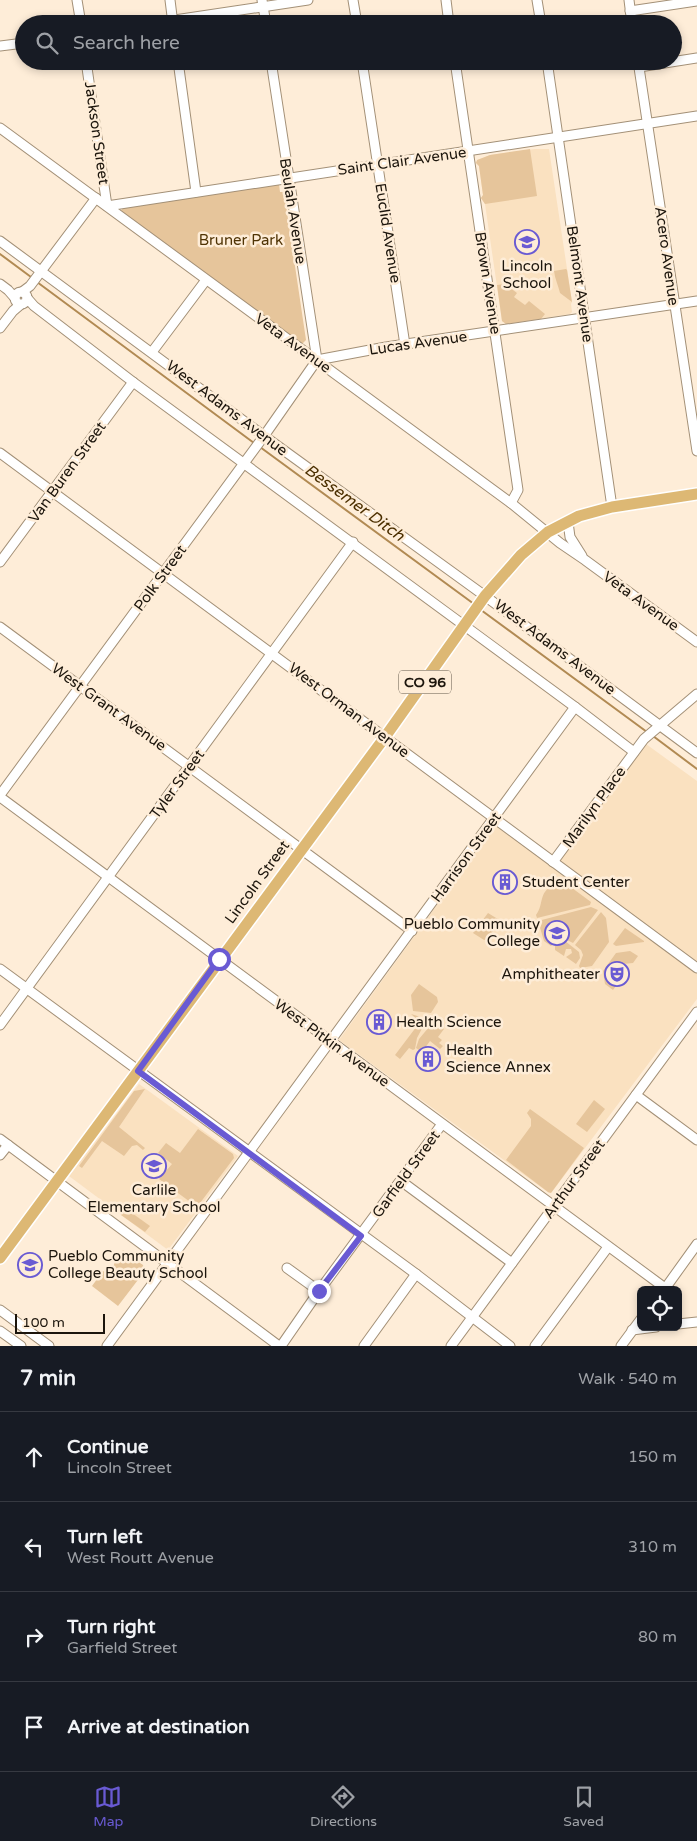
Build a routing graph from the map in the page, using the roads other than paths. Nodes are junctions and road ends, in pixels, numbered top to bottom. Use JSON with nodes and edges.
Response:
{"nodes":[{"id":1,"x":77,"y":0,"type":"edge"},
{"id":2,"x":170,"y":0,"type":"edge"},
{"id":3,"x":308,"y":0,"type":"edge"},
{"id":4,"x":353,"y":0,"type":"edge"},
{"id":5,"x":446,"y":0,"type":"edge"},
{"id":6,"x":537,"y":0,"type":"edge"},
{"id":7,"x":629,"y":0,"type":"edge"},
{"id":8,"x":697,"y":1,"type":"edge"},
{"id":9,"x":262,"y":4,"type":"edge"},
{"id":10,"x":630,"y":11,"type":"junction"},
{"id":11,"x":80,"y":15,"type":"edge"},
{"id":12,"x":172,"y":15,"type":"edge"},
{"id":13,"x":208,"y":15,"type":"edge"},
{"id":14,"x":356,"y":15,"type":"edge"},
{"id":15,"x":448,"y":15,"type":"edge"},
{"id":16,"x":540,"y":15,"type":"edge"},
{"id":17,"x":631,"y":15,"type":"edge"},
{"id":18,"x":15,"y":44,"type":"edge"},
{"id":19,"x":0,"y":46,"type":"edge"},
{"id":20,"x":697,"y":58,"type":"edge"},
{"id":21,"x":682,"y":60,"type":"edge"},
{"id":22,"x":87,"y":70,"type":"edge"},
{"id":23,"x":179,"y":70,"type":"edge"},
{"id":24,"x":272,"y":70,"type":"edge"},
{"id":25,"x":363,"y":70,"type":"edge"},
{"id":26,"x":456,"y":70,"type":"edge"},
{"id":27,"x":548,"y":70,"type":"edge"},
{"id":28,"x":639,"y":70,"type":"edge"},
{"id":29,"x":697,"y":116,"type":"edge"},
{"id":30,"x":648,"y":124,"type":"junction"},
{"id":31,"x":0,"y":128,"type":"edge"},
{"id":32,"x":558,"y":137,"type":"junction"},
{"id":33,"x":468,"y":151,"type":"junction"},
{"id":34,"x":378,"y":165,"type":"junction"},
{"id":35,"x":288,"y":179,"type":"junction"},
{"id":36,"x":196,"y":192,"type":"junction"},
{"id":37,"x":96,"y":198,"type":"junction"},
{"id":38,"x":107,"y":206,"type":"junction"},
{"id":39,"x":0,"y":241,"type":"edge"},
{"id":40,"x":39,"y":274,"type":"junction"},
{"id":41,"x":206,"y":280,"type":"junction"},
{"id":42,"x":0,"y":284,"type":"edge"},
{"id":43,"x":23,"y":298,"type":"junction"},
{"id":44,"x":697,"y":301,"type":"edge"},
{"id":45,"x":674,"y":305,"type":"junction"},
{"id":46,"x":584,"y":319,"type":"junction"},
{"id":47,"x":0,"y":328,"type":"edge"},
{"id":48,"x":495,"y":332,"type":"junction"},
{"id":49,"x":405,"y":345,"type":"junction"},
{"id":50,"x":152,"y":352,"type":"junction"},
{"id":51,"x":317,"y":360,"type":"junction"},
{"id":52,"x":133,"y":382,"type":"junction"},
{"id":53,"x":264,"y":436,"type":"junction"},
{"id":54,"x":697,"y":451,"type":"edge"},
{"id":55,"x":0,"y":453,"type":"edge"},
{"id":56,"x":244,"y":463,"type":"junction"},
{"id":57,"x":52,"y":491,"type":"junction"},
{"id":58,"x":697,"y":494,"type":"edge"},
{"id":59,"x":511,"y":503,"type":"junction"},
{"id":60,"x":612,"y":507,"type":"junction"},
{"id":61,"x":568,"y":522,"type":"junction"},
{"id":62,"x":548,"y":532,"type":"junction"},
{"id":63,"x":353,"y":542,"type":"junction"},
{"id":64,"x":585,"y":560,"type":"junction"},
{"id":65,"x":0,"y":562,"type":"edge"},
{"id":66,"x":163,"y":573,"type":"junction"},
{"id":67,"x":483,"y":599,"type":"junction"},
{"id":68,"x":467,"y":623,"type":"junction"},
{"id":69,"x":0,"y":627,"type":"edge"},
{"id":70,"x":697,"y":642,"type":"edge"},
{"id":71,"x":272,"y":653,"type":"junction"},
{"id":72,"x":80,"y":686,"type":"junction"},
{"id":73,"x":697,"y":694,"type":"edge"},
{"id":74,"x":575,"y":707,"type":"junction"},
{"id":75,"x":657,"y":728,"type":"junction"},
{"id":76,"x":385,"y":737,"type":"junction"},
{"id":77,"x":634,"y":752,"type":"junction"},
{"id":78,"x":697,"y":753,"type":"edge"},
{"id":79,"x":190,"y":766,"type":"junction"},
{"id":80,"x":0,"y":796,"type":"edge"},
{"id":81,"x":494,"y":818,"type":"junction"},
{"id":82,"x":300,"y":850,"type":"junction"},
{"id":83,"x":553,"y":862,"type":"junction"},
{"id":84,"x":108,"y":877,"type":"junction"},
{"id":85,"x":412,"y":931,"type":"junction"},
{"id":86,"x":219,"y":959,"type":"junction"},
{"id":87,"x":697,"y":968,"type":"edge"},
{"id":88,"x":0,"y":969,"type":"edge"},
{"id":89,"x":27,"y":989,"type":"junction"},
{"id":90,"x":697,"y":1012,"type":"edge"},
{"id":91,"x":0,"y":1025,"type":"edge"},
{"id":92,"x":330,"y":1041,"type":"junction"},
{"id":93,"x":138,"y":1071,"type":"junction"},
{"id":94,"x":636,"y":1094,"type":"junction"},
{"id":95,"x":442,"y":1124,"type":"junction"},
{"id":96,"x":697,"y":1140,"type":"edge"},
{"id":97,"x":4,"y":1142,"type":"edge"},
{"id":98,"x":249,"y":1152,"type":"junction"},
{"id":99,"x":0,"y":1155,"type":"edge"},
{"id":100,"x":57,"y":1181,"type":"junction"},
{"id":101,"x":401,"y":1181,"type":"junction"},
{"id":102,"x":554,"y":1207,"type":"junction"},
{"id":103,"x":361,"y":1236,"type":"junction"},
{"id":104,"x":697,"y":1244,"type":"edge"},
{"id":105,"x":608,"y":1247,"type":"junction"},
{"id":106,"x":0,"y":1258,"type":"edge"},
{"id":107,"x":512,"y":1263,"type":"junction"},
{"id":108,"x":168,"y":1264,"type":"junction"},
{"id":109,"x":287,"y":1268,"type":"dead end"},
{"id":110,"x":416,"y":1274,"type":"junction"},
{"id":111,"x":660,"y":1286,"type":"edge"},
{"id":112,"x":666,"y":1286,"type":"edge"},
{"id":113,"x":319,"y":1291,"type":"junction"},
{"id":114,"x":0,"y":1310,"type":"edge"},
{"id":115,"x":472,"y":1318,"type":"junction"},
{"id":116,"x":697,"y":1322,"type":"edge"},
{"id":117,"x":637,"y":1324,"type":"edge"},
{"id":118,"x":682,"y":1324,"type":"edge"},
{"id":119,"x":637,"y":1329,"type":"edge"},
{"id":120,"x":632,"y":1330,"type":"junction"},
{"id":121,"x":0,"y":1331,"type":"edge"},
{"id":122,"x":20,"y":1346,"type":"edge"},
{"id":123,"x":50,"y":1346,"type":"edge"},
{"id":124,"x":106,"y":1346,"type":"edge"},
{"id":125,"x":280,"y":1346,"type":"edge"},
{"id":126,"x":364,"y":1346,"type":"edge"},
{"id":127,"x":450,"y":1346,"type":"edge"},
{"id":128,"x":510,"y":1346,"type":"edge"},
{"id":129,"x":535,"y":1346,"type":"edge"},
{"id":130,"x":621,"y":1346,"type":"edge"}],
"edges":[{"from":1,"to":11,"type":"street"},
{"from":2,"to":12,"type":"street"},
{"from":3,"to":9,"type":"street"},
{"from":4,"to":14,"type":"street"},
{"from":5,"to":15,"type":"street"},
{"from":6,"to":16,"type":"street"},
{"from":7,"to":10,"type":"street"},
{"from":8,"to":10,"type":"street"},
{"from":9,"to":13,"type":"street"},
{"from":10,"to":17,"type":"street"},
{"from":18,"to":19,"type":"street"},
{"from":20,"to":21,"type":"street"},
{"from":22,"to":38,"type":"street","name":"Jackson Street"},
{"from":23,"to":36,"type":"street"},
{"from":24,"to":35,"type":"street","name":"Beulah Avenue"},
{"from":25,"to":34,"type":"street","name":"Euclid Avenue"},
{"from":26,"to":33,"type":"street","name":"Brown Avenue"},
{"from":27,"to":32,"type":"street","name":"Belmont Avenue"},
{"from":28,"to":30,"type":"street","name":"Acero Avenue"},
{"from":29,"to":30,"type":"street","name":"Saint Clair Avenue"},
{"from":30,"to":32,"type":"street","name":"Saint Clair Avenue"},
{"from":30,"to":45,"type":"street","name":"Acero Avenue"},
{"from":31,"to":37,"type":"street","name":"Veta Avenue"},
{"from":32,"to":33,"type":"street","name":"Saint Clair Avenue"},
{"from":32,"to":46,"type":"street","name":"Belmont Avenue"},
{"from":33,"to":34,"type":"street","name":"Saint Clair Avenue"},
{"from":33,"to":48,"type":"street","name":"Brown Avenue"},
{"from":34,"to":35,"type":"street","name":"Saint Clair Avenue"},
{"from":34,"to":49,"type":"street","name":"Euclid Avenue"},
{"from":35,"to":36,"type":"street","name":"Saint Clair Avenue"},
{"from":35,"to":51,"type":"street","name":"Beulah Avenue"},
{"from":36,"to":38,"type":"street","name":"Saint Clair Avenue"},
{"from":37,"to":38,"type":"street","name":"Veta Avenue"},
{"from":37,"to":40,"type":"street","name":"Jackson Street"},
{"from":38,"to":41,"type":"street","name":"Veta Avenue"},
{"from":39,"to":40,"type":"street","name":"West Adams Avenue"},
{"from":40,"to":43,"type":"street","name":"Jackson Street"},
{"from":40,"to":50,"type":"street","name":"West Adams Avenue"},
{"from":41,"to":50,"type":"street"},
{"from":41,"to":51,"type":"street","name":"Veta Avenue"},
{"from":42,"to":43,"type":"street"},
{"from":43,"to":47,"type":"street","name":"Jackson Street"},
{"from":43,"to":52,"type":"street"},
{"from":44,"to":45,"type":"street","name":"Lucas Avenue"},
{"from":45,"to":46,"type":"street","name":"Lucas Avenue"},
{"from":45,"to":54,"type":"street","name":"Acero Avenue"},
{"from":46,"to":48,"type":"street","name":"Lucas Avenue"},
{"from":46,"to":60,"type":"street","name":"Belmont Avenue"},
{"from":48,"to":49,"type":"street","name":"Lucas Avenue"},
{"from":48,"to":59,"type":"street","name":"Brown Avenue"},
{"from":49,"to":51,"type":"street","name":"Lucas Avenue"},
{"from":50,"to":53,"type":"street","name":"West Adams Avenue"},
{"from":51,"to":53,"type":"street","name":"Polk Street"},
{"from":51,"to":59,"type":"street","name":"Veta Avenue"},
{"from":52,"to":56,"type":"street"},
{"from":52,"to":57,"type":"street","name":"Van Buren Street"},
{"from":53,"to":56,"type":"street","name":"Polk Street"},
{"from":53,"to":67,"type":"street","name":"West Adams Avenue"},
{"from":55,"to":57,"type":"street","name":"West Orman Avenue"},
{"from":56,"to":63,"type":"street"},
{"from":56,"to":66,"type":"street","name":"Polk Street"},
{"from":57,"to":65,"type":"street","name":"Van Buren Street"},
{"from":57,"to":66,"type":"street","name":"West Orman Avenue"},
{"from":58,"to":60,"type":"main road","number":"CO 96"},
{"from":59,"to":62,"type":"street","name":"Veta Avenue"},
{"from":60,"to":61,"type":"main road","number":"CO 96"},
{"from":61,"to":62,"type":"main road","number":"CO 96"},
{"from":61,"to":64,"type":"street","name":"Veta Avenue"},
{"from":62,"to":64,"type":"street","name":"Veta Avenue"},
{"from":62,"to":67,"type":"main road","name":"Lincoln Street","number":"CO 96"},
{"from":63,"to":68,"type":"street"},
{"from":63,"to":71,"type":"street","name":"Tyler Street"},
{"from":64,"to":70,"type":"street","name":"Veta Avenue"},
{"from":66,"to":71,"type":"street","name":"West Orman Avenue"},
{"from":66,"to":72,"type":"street","name":"Polk Street"},
{"from":67,"to":68,"type":"main road","name":"Lincoln Street","number":"CO 96"},
{"from":67,"to":75,"type":"street","name":"West Adams Avenue"},
{"from":68,"to":74,"type":"street"},
{"from":68,"to":76,"type":"main road","name":"Lincoln Street","number":"CO 96"},
{"from":69,"to":72,"type":"street","name":"West Grant Avenue"},
{"from":71,"to":76,"type":"street","name":"West Orman Avenue"},
{"from":71,"to":79,"type":"street","name":"Tyler Street"},
{"from":72,"to":79,"type":"street","name":"West Grant Avenue"},
{"from":72,"to":80,"type":"street","name":"Polk Street"},
{"from":73,"to":75,"type":"street"},
{"from":74,"to":77,"type":"street"},
{"from":74,"to":81,"type":"street","name":"Harrison Street"},
{"from":75,"to":77,"type":"street","name":"Marilyn Place"},
{"from":75,"to":78,"type":"street","name":"West Adams Avenue"},
{"from":76,"to":81,"type":"street","name":"West Orman Avenue"},
{"from":76,"to":82,"type":"main road","name":"Lincoln Street","number":"CO 96"},
{"from":77,"to":83,"type":"street","name":"Marilyn Place"},
{"from":79,"to":82,"type":"street","name":"West Grant Avenue"},
{"from":79,"to":84,"type":"street","name":"Tyler Street"},
{"from":80,"to":84,"type":"street","name":"West Pitkin Avenue"},
{"from":81,"to":83,"type":"street","name":"West Orman Avenue"},
{"from":81,"to":85,"type":"street","name":"Harrison Street"},
{"from":82,"to":85,"type":"street","name":"West Grant Avenue"},
{"from":82,"to":86,"type":"main road","name":"Lincoln Street","number":"CO 96"},
{"from":83,"to":87,"type":"street","name":"West Orman Avenue"},
{"from":84,"to":86,"type":"street","name":"West Pitkin Avenue"},
{"from":84,"to":89,"type":"street","name":"Tyler Street"},
{"from":85,"to":92,"type":"street","name":"Harrison Street"},
{"from":86,"to":92,"type":"street","name":"West Pitkin Avenue"},
{"from":86,"to":93,"type":"main road","name":"Lincoln Street","number":"CO 96"},
{"from":88,"to":89,"type":"street"},
{"from":89,"to":91,"type":"street","name":"Tyler Street"},
{"from":89,"to":93,"type":"street"},
{"from":90,"to":94,"type":"street","name":"Arthur Street"},
{"from":92,"to":95,"type":"street","name":"West Pitkin Avenue"},
{"from":92,"to":98,"type":"street","name":"Harrison Street"},
{"from":93,"to":98,"type":"street"},
{"from":93,"to":100,"type":"main road","name":"Lincoln Street","number":"CO 96"},
{"from":94,"to":96,"type":"street"},
{"from":94,"to":102,"type":"street","name":"Arthur Street"},
{"from":95,"to":101,"type":"street","name":"Garfield Street"},
{"from":95,"to":102,"type":"street","name":"West Pitkin Avenue"},
{"from":97,"to":99,"type":"street"},
{"from":97,"to":100,"type":"street"},
{"from":98,"to":103,"type":"street"},
{"from":98,"to":108,"type":"street","name":"Harrison Street"},
{"from":100,"to":106,"type":"main road","name":"Lincoln Street","number":"CO 96"},
{"from":100,"to":108,"type":"street"},
{"from":101,"to":103,"type":"street","name":"Garfield Street"},
{"from":101,"to":107,"type":"street"},
{"from":102,"to":105,"type":"street","name":"West Pitkin Avenue"},
{"from":102,"to":107,"type":"street","name":"Arthur Street"},
{"from":103,"to":110,"type":"street"},
{"from":103,"to":113,"type":"street","name":"Garfield Street"},
{"from":104,"to":112,"type":"street"},
{"from":105,"to":111,"type":"street","name":"West Pitkin Avenue"},
{"from":105,"to":129,"type":"street"},
{"from":107,"to":115,"type":"street","name":"Arthur Street"},
{"from":108,"to":124,"type":"street","name":"Harrison Street"},
{"from":108,"to":125,"type":"street"},
{"from":109,"to":113,"type":"street"},
{"from":110,"to":115,"type":"street"},
{"from":110,"to":126,"type":"street"},
{"from":113,"to":125,"type":"street","name":"Garfield Street"},
{"from":114,"to":123,"type":"street"},
{"from":115,"to":127,"type":"street","name":"Arthur Street"},
{"from":115,"to":128,"type":"street"},
{"from":116,"to":118,"type":"street"},
{"from":117,"to":120,"type":"street"},
{"from":119,"to":120,"type":"street"},
{"from":120,"to":130,"type":"street"},
{"from":121,"to":122,"type":"street"}]}
